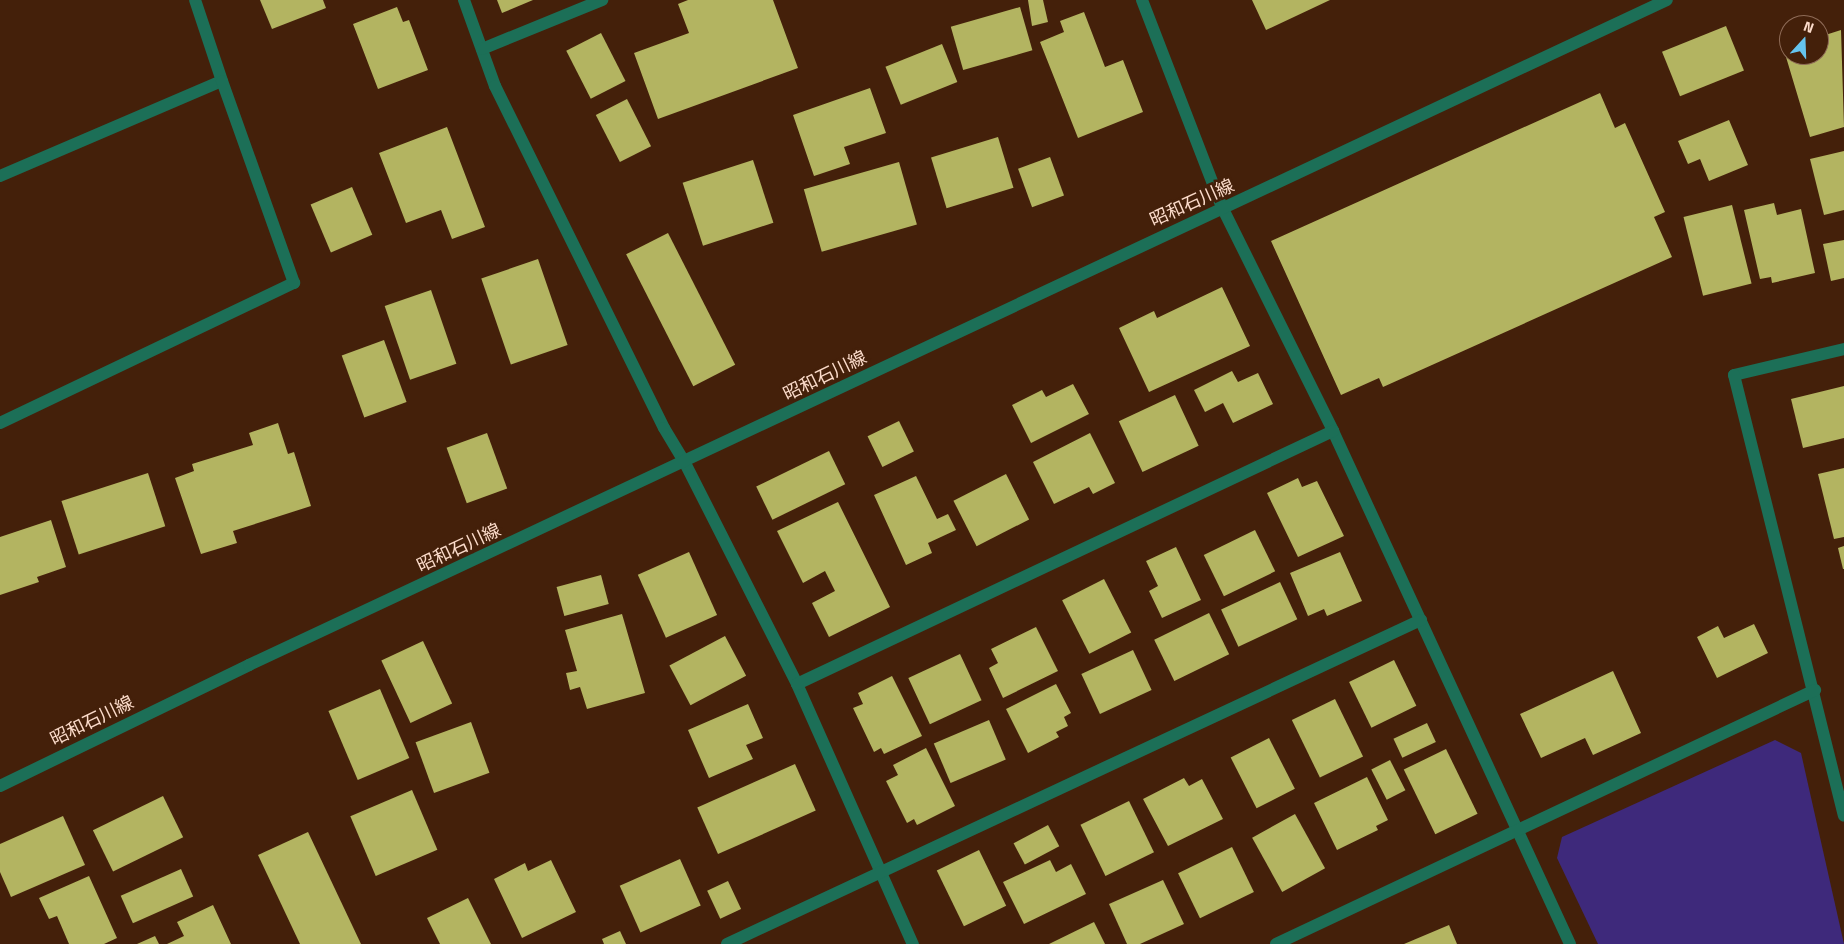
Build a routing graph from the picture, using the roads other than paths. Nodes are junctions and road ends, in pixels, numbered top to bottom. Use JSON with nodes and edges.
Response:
{"nodes":[{"id":1,"x":195,"y":0,"type":"edge"},
{"id":2,"x":464,"y":0,"type":"edge"},
{"id":3,"x":602,"y":0,"type":"edge"},
{"id":4,"x":1142,"y":0,"type":"edge"},
{"id":5,"x":1666,"y":0,"type":"edge"},
{"id":6,"x":482,"y":48,"type":"junction"},
{"id":7,"x":222,"y":81,"type":"junction"},
{"id":8,"x":0,"y":176,"type":"edge"},
{"id":9,"x":1222,"y":207,"type":"junction"},
{"id":10,"x":1844,"y":349,"type":"edge"},
{"id":11,"x":0,"y":423,"type":"edge"},
{"id":12,"x":1334,"y":431,"type":"junction"},
{"id":13,"x":685,"y":463,"type":"junction"},
{"id":14,"x":1421,"y":620,"type":"junction"},
{"id":15,"x":797,"y":684,"type":"junction"},
{"id":16,"x":1815,"y":690,"type":"junction"},
{"id":17,"x":1,"y":781,"type":"edge"},
{"id":18,"x":1844,"y":815,"type":"edge"},
{"id":19,"x":1518,"y":831,"type":"junction"},
{"id":20,"x":879,"y":873,"type":"junction"},
{"id":21,"x":727,"y":944,"type":"edge"},
{"id":22,"x":913,"y":944,"type":"edge"},
{"id":23,"x":1276,"y":944,"type":"edge"},
{"id":24,"x":1570,"y":944,"type":"edge"}],
"edges":[{"from":1,"to":7,"type":"street"},
{"from":2,"to":6,"type":"street"},
{"from":3,"to":6,"type":"street"},
{"from":4,"to":9,"type":"street"},
{"from":5,"to":9,"type":"street","name":"昭和石川線"},
{"from":6,"to":13,"type":"street"},
{"from":7,"to":8,"type":"street"},
{"from":7,"to":11,"type":"street"},
{"from":9,"to":12,"type":"street"},
{"from":9,"to":13,"type":"street","name":"昭和石川線"},
{"from":10,"to":16,"type":"street"},
{"from":12,"to":14,"type":"street"},
{"from":12,"to":15,"type":"street"},
{"from":13,"to":15,"type":"street"},
{"from":13,"to":17,"type":"street","name":"昭和石川線"},
{"from":14,"to":19,"type":"street"},
{"from":14,"to":20,"type":"street"},
{"from":15,"to":20,"type":"street"},
{"from":16,"to":18,"type":"street"},
{"from":16,"to":19,"type":"street"},
{"from":19,"to":23,"type":"street"},
{"from":19,"to":24,"type":"street"},
{"from":20,"to":21,"type":"street"},
{"from":20,"to":22,"type":"street"}]}
